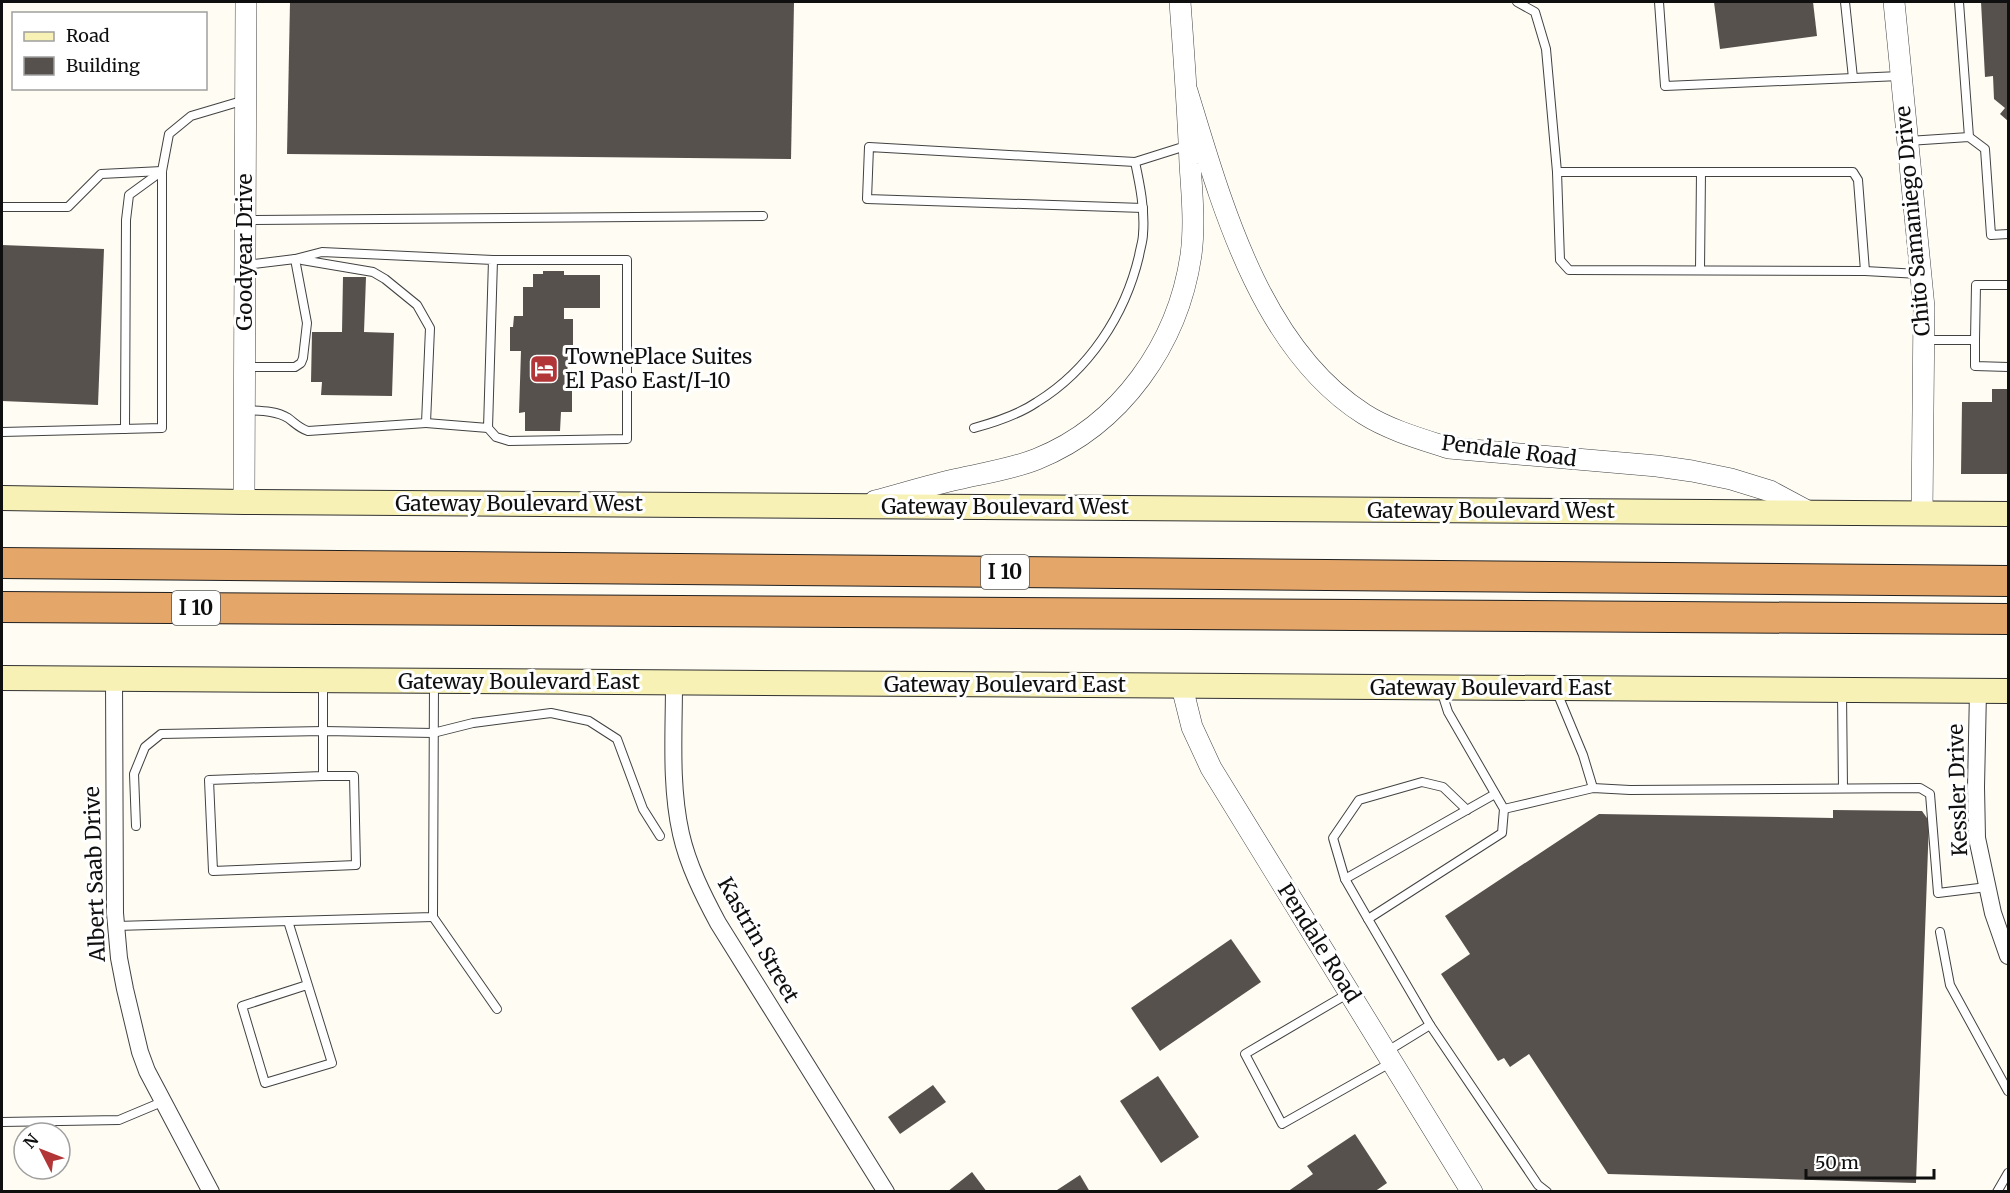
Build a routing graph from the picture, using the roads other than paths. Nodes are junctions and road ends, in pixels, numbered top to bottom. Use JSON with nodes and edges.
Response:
{"nodes":[{"id":1,"x":246,"y":2,"type":"edge"},
{"id":2,"x":1180,"y":2,"type":"edge"},
{"id":3,"x":1517,"y":2,"type":"edge"},
{"id":4,"x":1659,"y":2,"type":"edge"},
{"id":5,"x":1845,"y":2,"type":"edge"},
{"id":6,"x":1894,"y":2,"type":"edge"},
{"id":7,"x":1959,"y":2,"type":"edge"},
{"id":8,"x":1901,"y":76,"type":"junction"},
{"id":9,"x":1853,"y":78,"type":"junction"},
{"id":10,"x":1187,"y":91,"type":"junction"},
{"id":11,"x":246,"y":100,"type":"junction"},
{"id":12,"x":1969,"y":137,"type":"junction"},
{"id":13,"x":1907,"y":141,"type":"junction"},
{"id":14,"x":1190,"y":145,"type":"junction"},
{"id":15,"x":1135,"y":162,"type":"junction"},
{"id":16,"x":162,"y":171,"type":"junction"},
{"id":17,"x":1557,"y":172,"type":"junction"},
{"id":18,"x":1701,"y":172,"type":"junction"},
{"id":19,"x":2,"y":207,"type":"edge"},
{"id":20,"x":1143,"y":208,"type":"junction"},
{"id":21,"x":764,"y":216,"type":"dead end"},
{"id":22,"x":245,"y":220,"type":"junction"},
{"id":23,"x":2008,"y":234,"type":"edge"},
{"id":24,"x":295,"y":259,"type":"junction"},
{"id":25,"x":493,"y":260,"type":"junction"},
{"id":26,"x":245,"y":265,"type":"junction"},
{"id":27,"x":1700,"y":270,"type":"junction"},
{"id":28,"x":1865,"y":271,"type":"junction"},
{"id":29,"x":1919,"y":274,"type":"junction"},
{"id":30,"x":2008,"y":285,"type":"edge"},
{"id":31,"x":1923,"y":340,"type":"junction"},
{"id":32,"x":1975,"y":340,"type":"junction"},
{"id":33,"x":244,"y":367,"type":"junction"},
{"id":34,"x":2008,"y":367,"type":"edge"},
{"id":35,"x":244,"y":410,"type":"junction"},
{"id":36,"x":426,"y":423,"type":"junction"},
{"id":37,"x":488,"y":428,"type":"junction"},
{"id":38,"x":974,"y":428,"type":"dead end"},
{"id":39,"x":125,"y":429,"type":"junction"},
{"id":40,"x":2,"y":432,"type":"edge"},
{"id":41,"x":2,"y":498,"type":"edge"},
{"id":42,"x":244,"y":502,"type":"junction"},
{"id":43,"x":856,"y":506,"type":"junction"},
{"id":44,"x":1811,"y":513,"type":"junction"},
{"id":45,"x":1922,"y":514,"type":"junction"},
{"id":46,"x":2008,"y":514,"type":"edge"},
{"id":47,"x":2,"y":563,"type":"edge"},
{"id":48,"x":2008,"y":580,"type":"edge"},
{"id":49,"x":2,"y":607,"type":"edge"},
{"id":50,"x":2008,"y":620,"type":"edge"},
{"id":51,"x":2,"y":678,"type":"edge"},
{"id":52,"x":114,"y":679,"type":"junction"},
{"id":53,"x":323,"y":681,"type":"junction"},
{"id":54,"x":434,"y":681,"type":"junction"},
{"id":55,"x":674,"y":683,"type":"junction"},
{"id":56,"x":1182,"y":687,"type":"junction"},
{"id":57,"x":1441,"y":688,"type":"junction"},
{"id":58,"x":1555,"y":688,"type":"junction"},
{"id":59,"x":1842,"y":690,"type":"junction"},
{"id":60,"x":1978,"y":691,"type":"junction"},
{"id":61,"x":2008,"y":691,"type":"edge"},
{"id":62,"x":324,"y":731,"type":"junction"},
{"id":63,"x":433,"y":733,"type":"junction"},
{"id":64,"x":323,"y":776,"type":"junction"},
{"id":65,"x":1593,"y":788,"type":"junction"},
{"id":66,"x":1843,"y":788,"type":"junction"},
{"id":67,"x":1495,"y":794,"type":"junction"},
{"id":68,"x":1504,"y":809,"type":"junction"},
{"id":69,"x":1467,"y":810,"type":"junction"},
{"id":70,"x":136,"y":826,"type":"dead end"},
{"id":71,"x":660,"y":836,"type":"dead end"},
{"id":72,"x":1345,"y":879,"type":"junction"},
{"id":73,"x":1987,"y":887,"type":"junction"},
{"id":74,"x":433,"y":917,"type":"junction"},
{"id":75,"x":1368,"y":919,"type":"junction"},
{"id":76,"x":288,"y":921,"type":"junction"},
{"id":77,"x":116,"y":926,"type":"junction"},
{"id":78,"x":1940,"y":932,"type":"dead end"},
{"id":79,"x":2008,"y":956,"type":"edge"},
{"id":80,"x":307,"y":985,"type":"junction"},
{"id":81,"x":1350,"y":992,"type":"junction"},
{"id":82,"x":497,"y":1009,"type":"dead end"},
{"id":83,"x":1430,"y":1025,"type":"junction"},
{"id":84,"x":1389,"y":1057,"type":"junction"},
{"id":85,"x":2008,"y":1091,"type":"edge"},
{"id":86,"x":162,"y":1102,"type":"junction"},
{"id":87,"x":2,"y":1122,"type":"edge"},
{"id":88,"x":2008,"y":1173,"type":"edge"},
{"id":89,"x":210,"y":1191,"type":"edge"},
{"id":90,"x":886,"y":1191,"type":"edge"},
{"id":91,"x":1472,"y":1191,"type":"edge"},
{"id":92,"x":1546,"y":1191,"type":"edge"},
{"id":93,"x":1997,"y":1191,"type":"edge"}],
"edges":[{"from":1,"to":11,"type":"street","name":"Goodyear Drive"},
{"from":2,"to":10,"type":"street","name":"Pendale Road"},
{"from":3,"to":17,"type":"lane"},
{"from":4,"to":9,"type":"lane"},
{"from":5,"to":9,"type":"lane"},
{"from":6,"to":8,"type":"street","name":"Chito Samaniego Drive"},
{"from":7,"to":12,"type":"lane"},
{"from":8,"to":9,"type":"lane"},
{"from":8,"to":13,"type":"street","name":"Chito Samaniego Drive"},
{"from":10,"to":14,"type":"street","name":"Pendale Road"},
{"from":10,"to":44,"type":"street","name":"Pendale Road"},
{"from":11,"to":16,"type":"lane"},
{"from":11,"to":22,"type":"street","name":"Goodyear Drive"},
{"from":12,"to":13,"type":"lane"},
{"from":12,"to":23,"type":"lane"},
{"from":13,"to":29,"type":"street","name":"Chito Samaniego Drive"},
{"from":14,"to":15,"type":"lane"},
{"from":14,"to":43,"type":"street","name":"Pendale Road"},
{"from":15,"to":20,"type":"lane"},
{"from":15,"to":20,"type":"lane"},
{"from":16,"to":19,"type":"lane"},
{"from":16,"to":39,"type":"lane"},
{"from":16,"to":39,"type":"lane"},
{"from":17,"to":18,"type":"lane"},
{"from":17,"to":27,"type":"lane"},
{"from":18,"to":27,"type":"lane"},
{"from":18,"to":28,"type":"lane"},
{"from":20,"to":38,"type":"lane"},
{"from":21,"to":22,"type":"lane"},
{"from":22,"to":26,"type":"street","name":"Goodyear Drive"},
{"from":24,"to":25,"type":"lane"},
{"from":24,"to":26,"type":"lane"},
{"from":24,"to":33,"type":"lane"},
{"from":24,"to":36,"type":"lane"},
{"from":25,"to":37,"type":"lane"},
{"from":25,"to":37,"type":"lane"},
{"from":26,"to":33,"type":"street","name":"Goodyear Drive"},
{"from":27,"to":28,"type":"lane"},
{"from":28,"to":29,"type":"lane"},
{"from":29,"to":31,"type":"street","name":"Chito Samaniego Drive"},
{"from":30,"to":32,"type":"lane"},
{"from":31,"to":32,"type":"lane"},
{"from":31,"to":45,"type":"street","name":"Chito Samaniego Drive"},
{"from":32,"to":34,"type":"lane"},
{"from":33,"to":35,"type":"street","name":"Goodyear Drive"},
{"from":35,"to":36,"type":"lane"},
{"from":35,"to":42,"type":"street","name":"Goodyear Drive"},
{"from":36,"to":37,"type":"lane"},
{"from":39,"to":40,"type":"lane"},
{"from":41,"to":42,"type":"main road","name":"Gateway Boulevard West"},
{"from":42,"to":43,"type":"main road","name":"Gateway Boulevard West"},
{"from":43,"to":44,"type":"main road","name":"Gateway Boulevard West"},
{"from":44,"to":45,"type":"main road","name":"Gateway Boulevard West"},
{"from":45,"to":46,"type":"main road","name":"Gateway Boulevard West"},
{"from":47,"to":48,"type":"highway","number":"I 10"},
{"from":49,"to":50,"type":"highway","number":"I 10"},
{"from":51,"to":52,"type":"main road","name":"Gateway Boulevard East"},
{"from":52,"to":53,"type":"main road","name":"Gateway Boulevard East"},
{"from":52,"to":77,"type":"street","name":"Albert Saab Drive"},
{"from":53,"to":54,"type":"main road","name":"Gateway Boulevard East"},
{"from":53,"to":62,"type":"lane"},
{"from":54,"to":55,"type":"main road","name":"Gateway Boulevard East"},
{"from":54,"to":63,"type":"lane"},
{"from":55,"to":56,"type":"main road","name":"Gateway Boulevard East"},
{"from":55,"to":90,"type":"street","name":"Kastrin Street"},
{"from":56,"to":57,"type":"main road","name":"Gateway Boulevard East"},
{"from":56,"to":81,"type":"street","name":"Pendale Road"},
{"from":57,"to":58,"type":"main road","name":"Gateway Boulevard East"},
{"from":57,"to":67,"type":"lane"},
{"from":58,"to":59,"type":"main road","name":"Gateway Boulevard East"},
{"from":58,"to":65,"type":"lane"},
{"from":59,"to":60,"type":"main road","name":"Gateway Boulevard East"},
{"from":59,"to":66,"type":"lane"},
{"from":60,"to":61,"type":"main road","name":"Gateway Boulevard East"},
{"from":60,"to":73,"type":"street","name":"Kessler Drive"},
{"from":62,"to":63,"type":"lane"},
{"from":62,"to":64,"type":"lane"},
{"from":62,"to":70,"type":"lane"},
{"from":63,"to":71,"type":"lane"},
{"from":63,"to":74,"type":"lane"},
{"from":64,"to":64,"type":"lane"},
{"from":65,"to":66,"type":"lane"},
{"from":65,"to":68,"type":"lane"},
{"from":66,"to":73,"type":"lane"},
{"from":67,"to":68,"type":"lane"},
{"from":67,"to":69,"type":"lane"},
{"from":68,"to":75,"type":"lane"},
{"from":69,"to":72,"type":"lane"},
{"from":69,"to":72,"type":"lane"},
{"from":72,"to":75,"type":"lane"},
{"from":73,"to":79,"type":"street","name":"Kessler Drive"},
{"from":74,"to":76,"type":"lane"},
{"from":74,"to":82,"type":"lane"},
{"from":75,"to":83,"type":"lane"},
{"from":76,"to":77,"type":"lane"},
{"from":76,"to":80,"type":"lane"},
{"from":77,"to":86,"type":"street","name":"Albert Saab Drive"},
{"from":78,"to":85,"type":"lane"},
{"from":80,"to":80,"type":"lane"},
{"from":81,"to":84,"type":"street","name":"Pendale Road"},
{"from":81,"to":84,"type":"lane"},
{"from":83,"to":84,"type":"lane"},
{"from":83,"to":92,"type":"lane"},
{"from":84,"to":91,"type":"street","name":"Pendale Road"},
{"from":86,"to":87,"type":"lane"},
{"from":86,"to":89,"type":"street","name":"Albert Saab Drive"},
{"from":88,"to":93,"type":"lane"}]}
